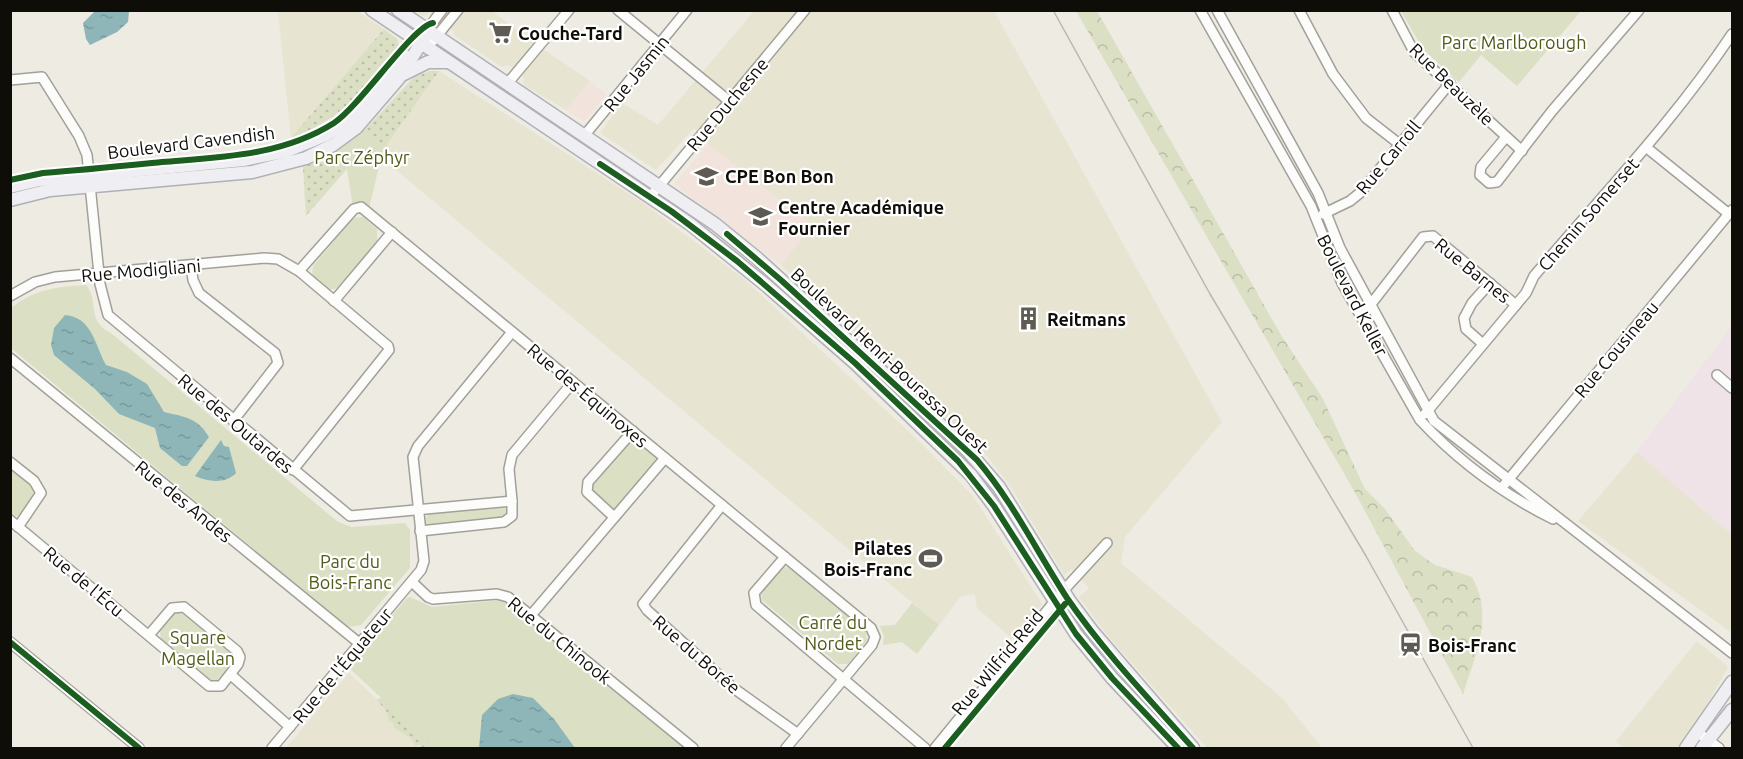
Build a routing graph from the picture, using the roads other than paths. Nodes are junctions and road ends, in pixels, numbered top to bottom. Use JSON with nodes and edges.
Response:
{"nodes":[{"id":1,"x":372,"y":10,"type":"edge"},
{"id":2,"x":398,"y":10,"type":"edge"},
{"id":3,"x":442,"y":10,"type":"edge"},
{"id":4,"x":458,"y":10,"type":"edge"},
{"id":5,"x":569,"y":10,"type":"edge"},
{"id":6,"x":618,"y":10,"type":"edge"},
{"id":7,"x":687,"y":10,"type":"edge"},
{"id":8,"x":805,"y":10,"type":"edge"},
{"id":9,"x":1200,"y":10,"type":"edge"},
{"id":10,"x":1217,"y":10,"type":"edge"},
{"id":11,"x":1299,"y":10,"type":"edge"},
{"id":12,"x":1392,"y":10,"type":"edge"},
{"id":13,"x":1639,"y":10,"type":"edge"},
{"id":14,"x":432,"y":33,"type":"junction"},
{"id":15,"x":1732,"y":34,"type":"edge"},
{"id":16,"x":659,"y":44,"type":"junction"},
{"id":17,"x":422,"y":45,"type":"junction"},
{"id":18,"x":448,"y":62,"type":"junction"},
{"id":19,"x":399,"y":78,"type":"junction"},
{"id":20,"x":10,"y":80,"type":"edge"},
{"id":21,"x":1450,"y":83,"type":"junction"},
{"id":22,"x":507,"y":84,"type":"junction"},
{"id":23,"x":729,"y":101,"type":"junction"},
{"id":24,"x":584,"y":136,"type":"junction"},
{"id":25,"x":1506,"y":137,"type":"junction"},
{"id":26,"x":1398,"y":143,"type":"junction"},
{"id":27,"x":1647,"y":148,"type":"junction"},
{"id":28,"x":1522,"y":151,"type":"junction"},
{"id":29,"x":91,"y":181,"type":"junction"},
{"id":30,"x":659,"y":185,"type":"junction"},
{"id":31,"x":10,"y":187,"type":"edge"},
{"id":32,"x":650,"y":197,"type":"junction"},
{"id":33,"x":10,"y":200,"type":"edge"},
{"id":34,"x":1731,"y":212,"type":"edge"},
{"id":35,"x":1327,"y":213,"type":"junction"},
{"id":36,"x":1315,"y":217,"type":"junction"},
{"id":37,"x":392,"y":232,"type":"junction"},
{"id":38,"x":191,"y":266,"type":"junction"},
{"id":39,"x":299,"y":271,"type":"junction"},
{"id":40,"x":100,"y":274,"type":"junction"},
{"id":41,"x":1490,"y":283,"type":"junction"},
{"id":42,"x":10,"y":296,"type":"edge"},
{"id":43,"x":334,"y":301,"type":"junction"},
{"id":44,"x":1516,"y":305,"type":"junction"},
{"id":45,"x":1371,"y":307,"type":"junction"},
{"id":46,"x":1361,"y":317,"type":"junction"},
{"id":47,"x":512,"y":332,"type":"junction"},
{"id":48,"x":1483,"y":344,"type":"junction"},
{"id":49,"x":10,"y":358,"type":"edge"},
{"id":50,"x":1717,"y":375,"type":"dead end"},
{"id":51,"x":573,"y":382,"type":"junction"},
{"id":52,"x":1732,"y":388,"type":"edge"},
{"id":53,"x":1428,"y":410,"type":"junction"},
{"id":54,"x":1420,"y":420,"type":"junction"},
{"id":55,"x":233,"y":421,"type":"junction"},
{"id":56,"x":633,"y":431,"type":"junction"},
{"id":57,"x":665,"y":458,"type":"junction"},
{"id":58,"x":10,"y":462,"type":"edge"},
{"id":59,"x":293,"y":470,"type":"junction"},
{"id":60,"x":1507,"y":480,"type":"junction"},
{"id":61,"x":1500,"y":490,"type":"junction"},
{"id":62,"x":512,"y":501,"type":"junction"},
{"id":63,"x":722,"y":505,"type":"junction"},
{"id":64,"x":418,"y":510,"type":"junction"},
{"id":65,"x":614,"y":517,"type":"junction"},
{"id":66,"x":14,"y":524,"type":"edge"},
{"id":67,"x":1565,"y":525,"type":"junction"},
{"id":68,"x":420,"y":531,"type":"junction"},
{"id":69,"x":1107,"y":543,"type":"dead end"},
{"id":70,"x":785,"y":557,"type":"junction"},
{"id":71,"x":412,"y":582,"type":"junction"},
{"id":72,"x":1064,"y":591,"type":"junction"},
{"id":73,"x":1054,"y":603,"type":"junction"},
{"id":74,"x":532,"y":614,"type":"junction"},
{"id":75,"x":149,"y":635,"type":"junction"},
{"id":76,"x":10,"y":642,"type":"edge"},
{"id":77,"x":359,"y":643,"type":"junction"},
{"id":78,"x":1732,"y":652,"type":"edge"},
{"id":79,"x":231,"y":675,"type":"junction"},
{"id":80,"x":845,"y":678,"type":"junction"},
{"id":81,"x":1732,"y":682,"type":"edge"},
{"id":82,"x":1732,"y":710,"type":"edge"},
{"id":83,"x":290,"y":727,"type":"junction"},
{"id":84,"x":1697,"y":732,"type":"junction"},
{"id":85,"x":798,"y":734,"type":"junction"},
{"id":86,"x":1705,"y":745,"type":"edge"},
{"id":87,"x":139,"y":748,"type":"edge"},
{"id":88,"x":272,"y":748,"type":"edge"},
{"id":89,"x":693,"y":748,"type":"edge"},
{"id":90,"x":786,"y":748,"type":"edge"},
{"id":91,"x":925,"y":748,"type":"edge"},
{"id":92,"x":935,"y":748,"type":"edge"},
{"id":93,"x":1178,"y":748,"type":"edge"},
{"id":94,"x":1193,"y":748,"type":"edge"},
{"id":95,"x":1686,"y":748,"type":"edge"},
{"id":96,"x":1719,"y":748,"type":"edge"}],
"edges":[{"from":1,"to":17,"type":"main road","name":"Boulevard Henri-Bourassa Ouest"},
{"from":2,"to":14,"type":"main road","name":"Boulevard Henri-Bourassa Ouest"},
{"from":3,"to":14,"type":"street"},
{"from":4,"to":14,"type":"street"},
{"from":5,"to":22,"type":"street"},
{"from":6,"to":16,"type":"street"},
{"from":7,"to":16,"type":"street","name":"Rue Jasmin"},
{"from":8,"to":23,"type":"street","name":"Rue Duchesne"},
{"from":9,"to":36,"type":"street","name":"Boulevard Keller"},
{"from":10,"to":35,"type":"street","name":"Boulevard Keller"},
{"from":11,"to":26,"type":"street"},
{"from":12,"to":21,"type":"street","name":"Rue Beauzèle"},
{"from":13,"to":28,"type":"street"},
{"from":14,"to":17,"type":"main road"},
{"from":14,"to":22,"type":"main road","name":"Boulevard Henri-Bourassa Ouest"},
{"from":15,"to":27,"type":"street","name":"Chemin Somerset"},
{"from":16,"to":23,"type":"street"},
{"from":16,"to":24,"type":"street","name":"Rue Jasmin"},
{"from":17,"to":18,"type":"main road","name":"Boulevard Henri-Bourassa Ouest"},
{"from":17,"to":19,"type":"main road","name":"Boulevard Cavendish"},
{"from":17,"to":29,"type":"main road","name":"Boulevard Cavendish"},
{"from":18,"to":19,"type":"main road"},
{"from":18,"to":32,"type":"main road","name":"Boulevard Henri-Bourassa Ouest"},
{"from":19,"to":29,"type":"main road","name":"Boulevard Cavendish"},
{"from":20,"to":29,"type":"street","name":"Rue des Outardes"},
{"from":21,"to":25,"type":"street","name":"Rue Beauzèle"},
{"from":21,"to":26,"type":"street","name":"Rue Carroll"},
{"from":22,"to":24,"type":"main road","name":"Boulevard Henri-Bourassa Ouest"},
{"from":23,"to":30,"type":"street","name":"Rue Duchesne"},
{"from":24,"to":30,"type":"main road","name":"Boulevard Henri-Bourassa Ouest"},
{"from":25,"to":28,"type":"street","name":"Rue Beauzèle"},
{"from":25,"to":28,"type":"street"},
{"from":26,"to":35,"type":"street","name":"Rue Carroll"},
{"from":27,"to":34,"type":"street"},
{"from":27,"to":44,"type":"street","name":"Chemin Somerset"},
{"from":29,"to":31,"type":"main road","name":"Boulevard Cavendish"},
{"from":29,"to":33,"type":"main road","name":"Boulevard Cavendish"},
{"from":29,"to":40,"type":"street","name":"Rue des Outardes"},
{"from":30,"to":32,"type":"street","name":"Rue Duchesne"},
{"from":30,"to":72,"type":"main road","name":"Boulevard Henri-Bourassa Ouest"},
{"from":32,"to":73,"type":"main road","name":"Boulevard Henri-Bourassa Ouest"},
{"from":34,"to":60,"type":"street","name":"Rue Cousineau"},
{"from":35,"to":36,"type":"street","name":"Rue Carroll"},
{"from":35,"to":45,"type":"street","name":"Boulevard Keller"},
{"from":36,"to":46,"type":"street","name":"Boulevard Keller"},
{"from":37,"to":39,"type":"street","name":"Rue des Équinoxes"},
{"from":37,"to":43,"type":"street"},
{"from":37,"to":47,"type":"street","name":"Rue des Équinoxes"},
{"from":38,"to":39,"type":"street","name":"Rue Modigliani"},
{"from":38,"to":40,"type":"street","name":"Rue Modigliani"},
{"from":38,"to":55,"type":"street"},
{"from":39,"to":43,"type":"street"},
{"from":40,"to":42,"type":"street","name":"Rue Modigliani"},
{"from":40,"to":55,"type":"street","name":"Rue des Outardes"},
{"from":41,"to":44,"type":"street","name":"Rue Barnes"},
{"from":41,"to":45,"type":"street","name":"Rue Barnes"},
{"from":41,"to":48,"type":"street"},
{"from":43,"to":59,"type":"street"},
{"from":44,"to":48,"type":"street","name":"Chemin Somerset"},
{"from":45,"to":46,"type":"street","name":"Rue Barnes"},
{"from":45,"to":53,"type":"street","name":"Boulevard Keller"},
{"from":46,"to":54,"type":"street","name":"Boulevard Keller"},
{"from":47,"to":51,"type":"street","name":"Rue des Équinoxes"},
{"from":47,"to":64,"type":"street","name":"Rue de l'Équateur"},
{"from":48,"to":53,"type":"street","name":"Chemin Somerset"},
{"from":49,"to":77,"type":"street","name":"Rue des Andes"},
{"from":50,"to":52,"type":"street"},
{"from":51,"to":56,"type":"street","name":"Rue des Équinoxes"},
{"from":51,"to":62,"type":"street"},
{"from":53,"to":54,"type":"street","name":"Chemin Somerset"},
{"from":53,"to":60,"type":"street","name":"Boulevard Keller"},
{"from":54,"to":61,"type":"street","name":"Boulevard Keller"},
{"from":55,"to":59,"type":"street","name":"Rue des Outardes"},
{"from":56,"to":57,"type":"street","name":"Rue des Équinoxes"},
{"from":56,"to":65,"type":"street"},
{"from":57,"to":63,"type":"street","name":"Rue des Équinoxes"},
{"from":57,"to":65,"type":"street"},
{"from":58,"to":66,"type":"street","name":"Rue de l'Écu"},
{"from":59,"to":64,"type":"street","name":"Rue des Outardes"},
{"from":60,"to":61,"type":"street","name":"Rue Cousineau"},
{"from":60,"to":67,"type":"street","name":"Boulevard Keller"},
{"from":61,"to":67,"type":"street","name":"Boulevard Keller"},
{"from":62,"to":64,"type":"street","name":"Rue des Outardes"},
{"from":62,"to":68,"type":"street"},
{"from":63,"to":70,"type":"street","name":"Rue des Équinoxes"},
{"from":63,"to":85,"type":"street","name":"Rue du Borée"},
{"from":64,"to":68,"type":"street","name":"Rue de l'Équateur"},
{"from":65,"to":74,"type":"street"},
{"from":66,"to":75,"type":"street","name":"Rue de l'Écu"},
{"from":67,"to":78,"type":"street","name":"Boulevard Keller"},
{"from":68,"to":71,"type":"street","name":"Rue de l'Équateur"},
{"from":69,"to":72,"type":"street","name":"Rue Wilfrid-Reid"},
{"from":70,"to":80,"type":"street","name":"Rue des Équinoxes"},
{"from":70,"to":80,"type":"street"},
{"from":71,"to":74,"type":"street","name":"Rue du Chinook"},
{"from":71,"to":77,"type":"street","name":"Rue de l'Équateur"},
{"from":72,"to":73,"type":"street","name":"Rue Wilfrid-Reid"},
{"from":72,"to":94,"type":"main road","name":"Boulevard Henri-Bourassa Ouest"},
{"from":73,"to":92,"type":"street","name":"Rue Wilfrid-Reid"},
{"from":73,"to":93,"type":"main road","name":"Boulevard Henri-Bourassa Ouest"},
{"from":74,"to":89,"type":"street","name":"Rue du Chinook"},
{"from":75,"to":79,"type":"street","name":"Rue de l'Écu"},
{"from":75,"to":79,"type":"street"},
{"from":76,"to":87,"type":"street"},
{"from":77,"to":83,"type":"street","name":"Rue de l'Équateur"},
{"from":79,"to":83,"type":"street"},
{"from":80,"to":85,"type":"street"},
{"from":80,"to":91,"type":"street"},
{"from":81,"to":84,"type":"main road"},
{"from":82,"to":86,"type":"main road"},
{"from":83,"to":88,"type":"street","name":"Rue de l'Équateur"},
{"from":84,"to":86,"type":"street"},
{"from":84,"to":95,"type":"main road"},
{"from":85,"to":90,"type":"street"},
{"from":86,"to":96,"type":"street"}]}
